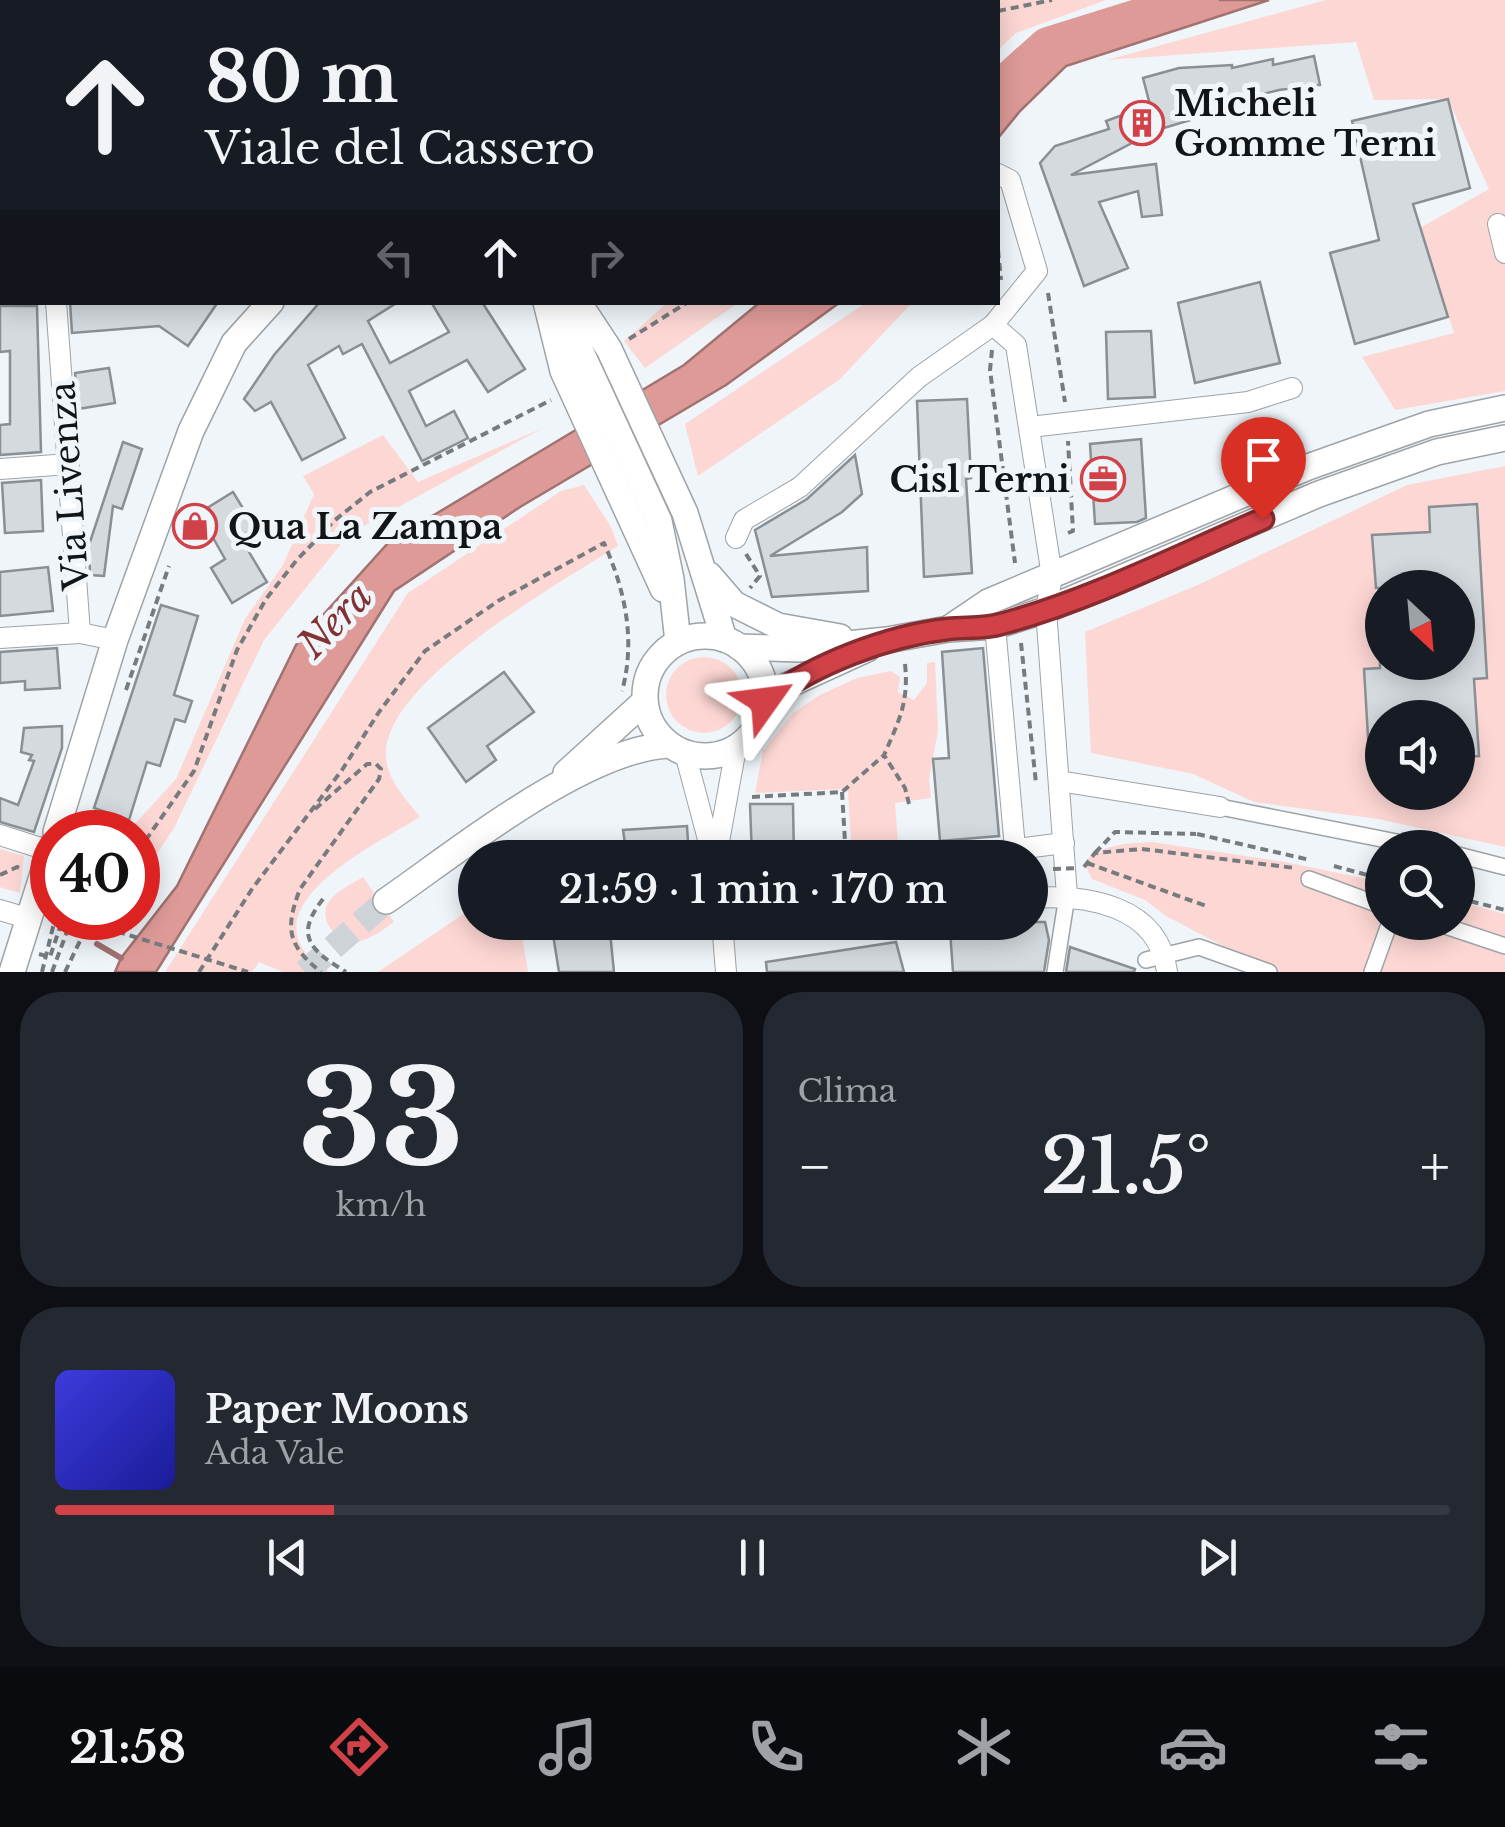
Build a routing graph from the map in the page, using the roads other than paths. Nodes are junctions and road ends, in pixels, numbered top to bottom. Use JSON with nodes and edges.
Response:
{"nodes":[{"id":1,"x":1000,"y":175,"type":"edge"},
{"id":2,"x":1498,"y":224,"type":"dead end"},
{"id":3,"x":1505,"y":253,"type":"edge"},
{"id":4,"x":56,"y":305,"type":"edge"},
{"id":5,"x":268,"y":305,"type":"edge"},
{"id":6,"x":547,"y":305,"type":"edge"},
{"id":7,"x":561,"y":305,"type":"edge"},
{"id":8,"x":580,"y":305,"type":"edge"},
{"id":9,"x":994,"y":325,"type":"junction"},
{"id":10,"x":607,"y":350,"type":"junction"},
{"id":11,"x":1292,"y":388,"type":"dead end"},
{"id":12,"x":1505,"y":408,"type":"edge"},
{"id":13,"x":1030,"y":427,"type":"junction"},
{"id":14,"x":1505,"y":438,"type":"edge"},
{"id":15,"x":68,"y":464,"type":"junction"},
{"id":16,"x":0,"y":469,"type":"edge"},
{"id":17,"x":647,"y":526,"type":"junction"},
{"id":18,"x":736,"y":538,"type":"road end"},
{"id":19,"x":703,"y":568,"type":"junction"},
{"id":20,"x":1052,"y":576,"type":"junction"},
{"id":21,"x":712,"y":601,"type":"junction"},
{"id":22,"x":1046,"y":610,"type":"junction"},
{"id":23,"x":992,"y":614,"type":"junction"},
{"id":24,"x":80,"y":634,"type":"junction"},
{"id":25,"x":0,"y":638,"type":"edge"},
{"id":26,"x":115,"y":640,"type":"junction"},
{"id":27,"x":887,"y":640,"type":"junction"},
{"id":28,"x":859,"y":641,"type":"junction"},
{"id":29,"x":678,"y":642,"type":"junction"},
{"id":30,"x":732,"y":643,"type":"junction"},
{"id":31,"x":765,"y":701,"type":"junction"},
{"id":32,"x":644,"y":702,"type":"junction"},
{"id":33,"x":736,"y":748,"type":"junction"},
{"id":34,"x":677,"y":749,"type":"junction"},
{"id":35,"x":1060,"y":781,"type":"junction"},
{"id":36,"x":548,"y":790,"type":"junction"},
{"id":37,"x":1210,"y":806,"type":"joint"},
{"id":38,"x":63,"y":810,"type":"edge"},
{"id":39,"x":0,"y":835,"type":"edge"},
{"id":40,"x":1365,"y":836,"type":"edge"},
{"id":41,"x":30,"y":840,"type":"edge"},
{"id":42,"x":708,"y":840,"type":"edge"},
{"id":43,"x":718,"y":840,"type":"edge"},
{"id":44,"x":1013,"y":840,"type":"edge"},
{"id":45,"x":1048,"y":854,"type":"edge"},
{"id":46,"x":1061,"y":856,"type":"junction"},
{"id":47,"x":1475,"y":860,"type":"edge"},
{"id":48,"x":1505,"y":868,"type":"edge"},
{"id":49,"x":1306,"y":874,"type":"road end"},
{"id":50,"x":1049,"y":897,"type":"edge"},
{"id":51,"x":1365,"y":899,"type":"edge"},
{"id":52,"x":386,"y":901,"type":"tunnel mouth"},
{"id":53,"x":0,"y":910,"type":"edge"},
{"id":54,"x":30,"y":916,"type":"edge"},
{"id":55,"x":1475,"y":936,"type":"edge"},
{"id":56,"x":30,"y":940,"type":"edge"},
{"id":57,"x":723,"y":940,"type":"edge"},
{"id":58,"x":1384,"y":940,"type":"edge"},
{"id":59,"x":1505,"y":946,"type":"edge"},
{"id":60,"x":1159,"y":957,"type":"edge"},
{"id":61,"x":12,"y":972,"type":"edge"},
{"id":62,"x":726,"y":972,"type":"edge"},
{"id":63,"x":1055,"y":972,"type":"edge"},
{"id":64,"x":1269,"y":972,"type":"edge"},
{"id":65,"x":1372,"y":972,"type":"edge"}],
"edges":[{"from":1,"to":9,"type":"street"},
{"from":2,"to":3,"type":"street"},
{"from":4,"to":15,"type":"street","name":"Via Livenza"},
{"from":5,"to":26,"type":"street"},
{"from":6,"to":17,"type":"street"},
{"from":7,"to":10,"type":"street"},
{"from":8,"to":10,"type":"street"},
{"from":9,"to":13,"type":"street"},
{"from":9,"to":18,"type":"street"},
{"from":10,"to":17,"type":"street"},
{"from":10,"to":19,"type":"street"},
{"from":11,"to":13,"type":"street"},
{"from":12,"to":20,"type":"street"},
{"from":13,"to":20,"type":"street"},
{"from":14,"to":22,"type":"street"},
{"from":15,"to":16,"type":"street"},
{"from":15,"to":24,"type":"street","name":"Via Livenza"},
{"from":17,"to":21,"type":"street"},
{"from":17,"to":29,"type":"street"},
{"from":19,"to":21,"type":"street"},
{"from":19,"to":28,"type":"street"},
{"from":20,"to":22,"type":"street"},
{"from":20,"to":23,"type":"street"},
{"from":21,"to":30,"type":"street"},
{"from":22,"to":23,"type":"street"},
{"from":22,"to":35,"type":"street"},
{"from":23,"to":27,"type":"street"},
{"from":23,"to":44,"type":"street"},
{"from":24,"to":25,"type":"street"},
{"from":24,"to":26,"type":"street","name":"Via Livenza"},
{"from":26,"to":38,"type":"street"},
{"from":27,"to":28,"type":"street"},
{"from":27,"to":31,"type":"street"},
{"from":28,"to":30,"type":"street"},
{"from":29,"to":30,"type":"street"},
{"from":29,"to":32,"type":"street"},
{"from":30,"to":31,"type":"street"},
{"from":31,"to":33,"type":"street"},
{"from":32,"to":34,"type":"street"},
{"from":32,"to":36,"type":"street"},
{"from":33,"to":34,"type":"street"},
{"from":33,"to":43,"type":"street"},
{"from":34,"to":36,"type":"street"},
{"from":34,"to":42,"type":"street"},
{"from":35,"to":37,"type":"street"},
{"from":35,"to":46,"type":"street"},
{"from":36,"to":52,"type":"street"},
{"from":37,"to":40,"type":"street"},
{"from":39,"to":41,"type":"street"},
{"from":45,"to":46,"type":"street"},
{"from":46,"to":50,"type":"street"},
{"from":47,"to":48,"type":"street"},
{"from":49,"to":51,"type":"street"},
{"from":50,"to":60,"type":"street"},
{"from":50,"to":63,"type":"street"},
{"from":53,"to":54,"type":"street"},
{"from":55,"to":59,"type":"street"},
{"from":56,"to":61,"type":"street"},
{"from":57,"to":62,"type":"street"},
{"from":58,"to":65,"type":"street"},
{"from":60,"to":64,"type":"street"}]}
